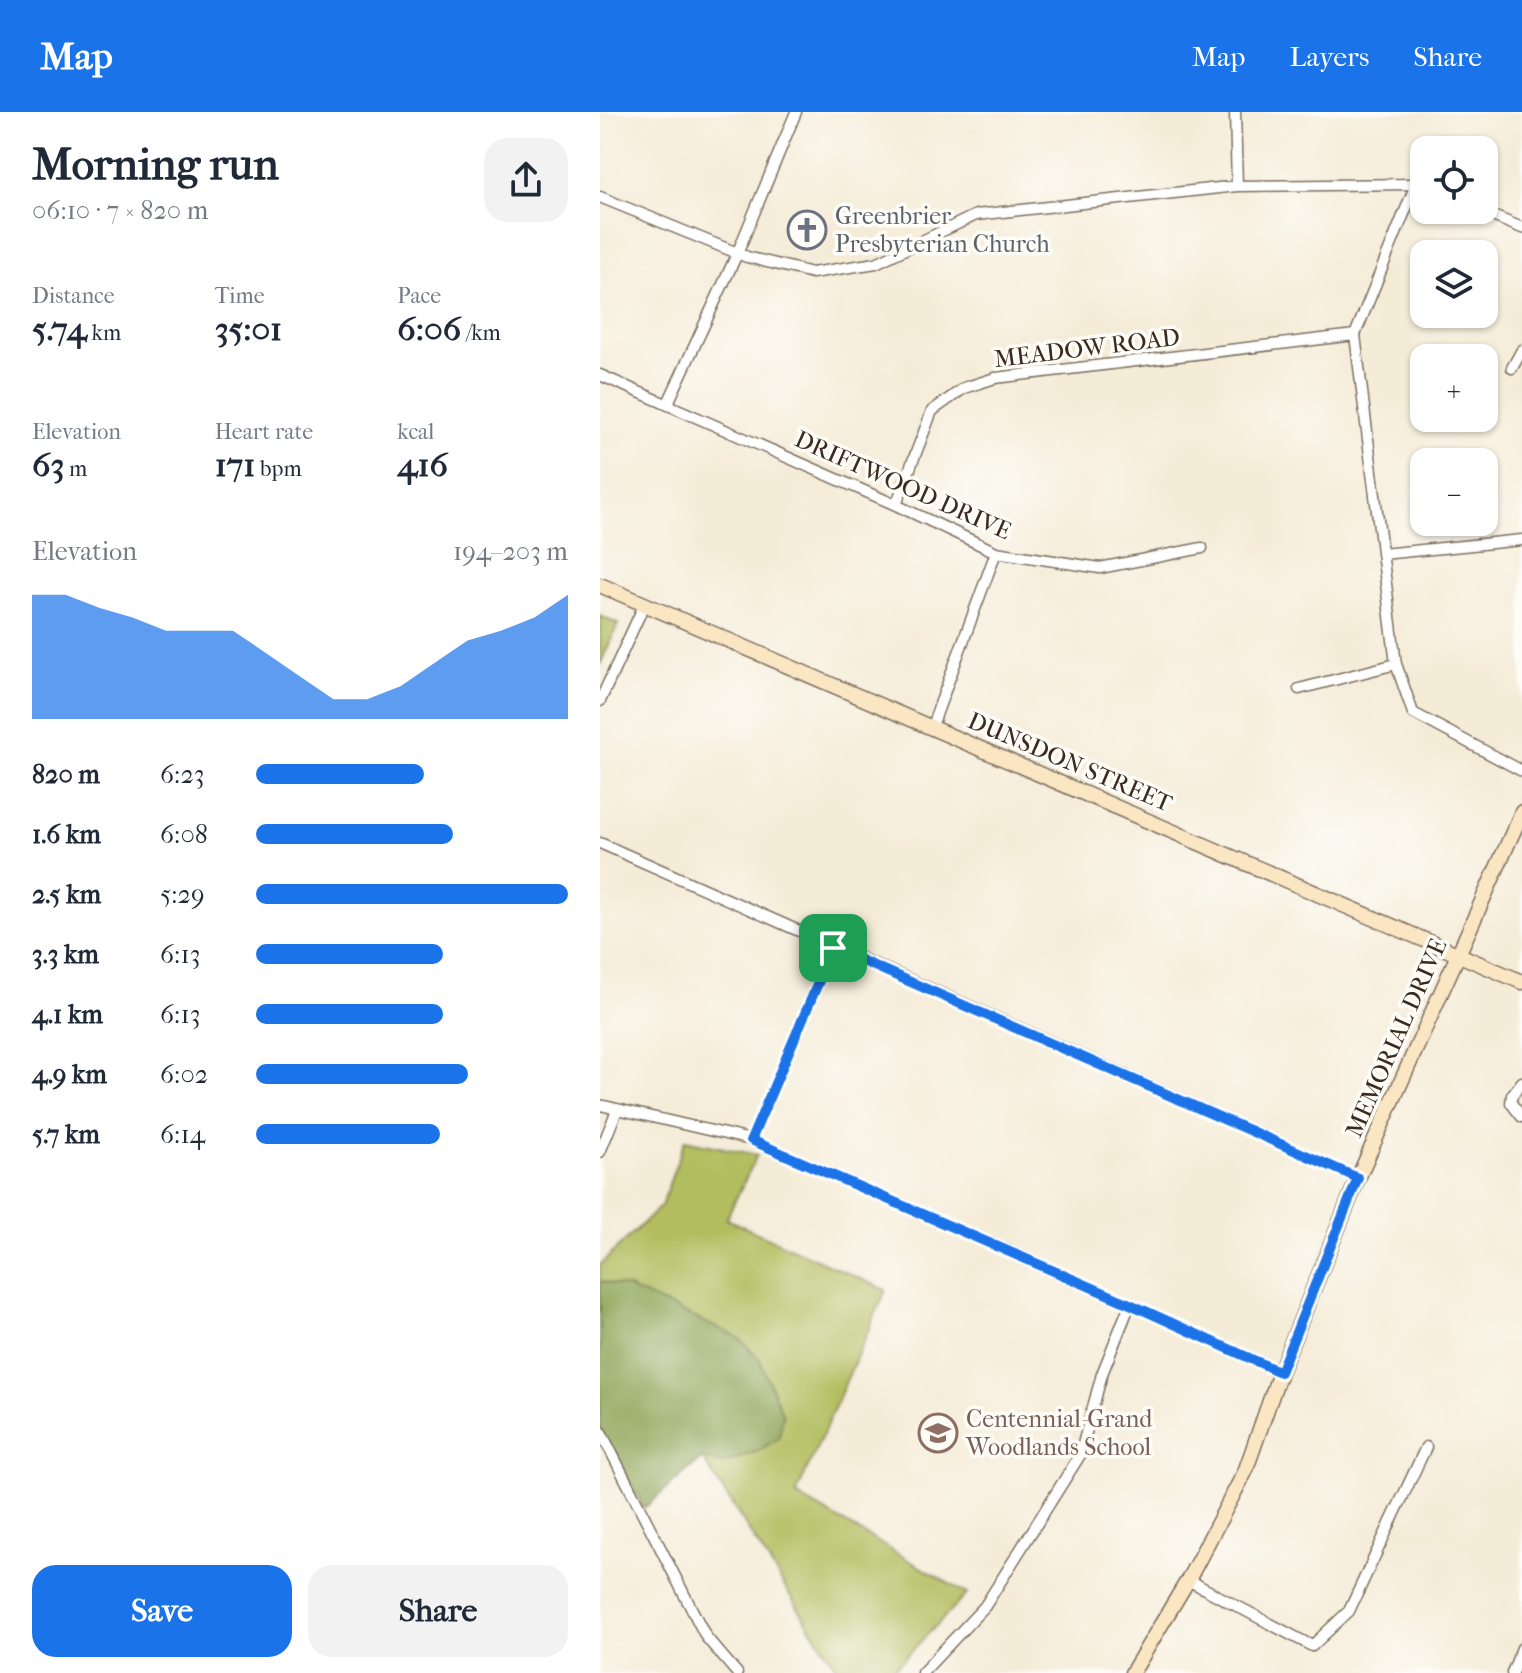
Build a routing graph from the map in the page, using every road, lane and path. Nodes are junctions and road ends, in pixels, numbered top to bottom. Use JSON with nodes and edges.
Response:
{"nodes":[{"id":1,"x":796,"y":112,"type":"edge"},
{"id":2,"x":1235,"y":112,"type":"edge"},
{"id":3,"x":1237,"y":186,"type":"junction"},
{"id":4,"x":1410,"y":186,"type":"edge"},
{"id":5,"x":600,"y":197,"type":"edge"},
{"id":6,"x":1410,"y":209,"type":"edge"},
{"id":7,"x":1498,"y":218,"type":"edge"},
{"id":8,"x":1522,"y":228,"type":"edge"},
{"id":9,"x":737,"y":254,"type":"junction"},
{"id":10,"x":1355,"y":335,"type":"junction"},
{"id":11,"x":1522,"y":350,"type":"edge"},
{"id":12,"x":1512,"y":368,"type":"dead end"},
{"id":13,"x":600,"y":375,"type":"edge"},
{"id":14,"x":668,"y":403,"type":"junction"},
{"id":15,"x":896,"y":505,"type":"junction"},
{"id":16,"x":1522,"y":540,"type":"edge"},
{"id":17,"x":1202,"y":548,"type":"dead end"},
{"id":18,"x":996,"y":552,"type":"junction"},
{"id":19,"x":1382,"y":554,"type":"junction"},
{"id":20,"x":600,"y":585,"type":"edge"},
{"id":21,"x":645,"y":603,"type":"junction"},
{"id":22,"x":1396,"y":664,"type":"junction"},
{"id":23,"x":1299,"y":689,"type":"dead end"},
{"id":24,"x":600,"y":701,"type":"edge"},
{"id":25,"x":932,"y":726,"type":"junction"},
{"id":26,"x":1522,"y":771,"type":"edge"},
{"id":27,"x":1522,"y":812,"type":"edge"},
{"id":28,"x":600,"y":843,"type":"edge"},
{"id":29,"x":833,"y":948,"type":"junction"},
{"id":30,"x":1457,"y":953,"type":"junction"},
{"id":31,"x":1522,"y":982,"type":"edge"},
{"id":32,"x":1522,"y":1082,"type":"edge"},
{"id":33,"x":600,"y":1105,"type":"edge"},
{"id":34,"x":617,"y":1110,"type":"junction"},
{"id":35,"x":1522,"y":1117,"type":"edge"},
{"id":36,"x":751,"y":1140,"type":"junction"},
{"id":37,"x":600,"y":1152,"type":"edge"},
{"id":38,"x":1358,"y":1178,"type":"junction"},
{"id":39,"x":1130,"y":1304,"type":"junction"},
{"id":40,"x":1280,"y":1372,"type":"junction"},
{"id":41,"x":600,"y":1430,"type":"edge"},
{"id":42,"x":1426,"y":1447,"type":"dead end"},
{"id":43,"x":1188,"y":1580,"type":"junction"},
{"id":44,"x":1522,"y":1648,"type":"edge"},
{"id":45,"x":737,"y":1673,"type":"edge"},
{"id":46,"x":922,"y":1673,"type":"edge"},
{"id":47,"x":1132,"y":1673,"type":"edge"},
{"id":48,"x":1512,"y":1673,"type":"edge"}],
"edges":[{"from":1,"to":9,"type":"street"},
{"from":2,"to":3,"type":"street"},
{"from":3,"to":4,"type":"street"},
{"from":3,"to":9,"type":"street"},
{"from":5,"to":9,"type":"street"},
{"from":6,"to":10,"type":"street"},
{"from":7,"to":8,"type":"street"},
{"from":9,"to":14,"type":"street"},
{"from":10,"to":15,"type":"street","name":"MEADOW ROAD"},
{"from":10,"to":19,"type":"street"},
{"from":11,"to":12,"type":"street"},
{"from":13,"to":14,"type":"street","name":"DRIFTWOOD DRIVE"},
{"from":14,"to":15,"type":"street","name":"DRIFTWOOD DRIVE"},
{"from":15,"to":18,"type":"street","name":"DRIFTWOOD DRIVE"},
{"from":16,"to":19,"type":"street"},
{"from":17,"to":18,"type":"street","name":"DRIFTWOOD DRIVE"},
{"from":18,"to":25,"type":"street"},
{"from":19,"to":22,"type":"street"},
{"from":20,"to":21,"type":"main road","name":"DUNSDON STREET"},
{"from":21,"to":24,"type":"street"},
{"from":21,"to":25,"type":"main road","name":"DUNSDON STREET"},
{"from":22,"to":23,"type":"street"},
{"from":22,"to":26,"type":"street"},
{"from":25,"to":30,"type":"main road","name":"DUNSDON STREET"},
{"from":27,"to":30,"type":"main road","name":"MEMORIAL DRIVE"},
{"from":28,"to":29,"type":"street"},
{"from":29,"to":36,"type":"street"},
{"from":29,"to":38,"type":"street"},
{"from":30,"to":31,"type":"main road","name":"DUNSDON STREET"},
{"from":30,"to":38,"type":"main road","name":"MEMORIAL DRIVE"},
{"from":32,"to":35,"type":"street"},
{"from":33,"to":34,"type":"street"},
{"from":34,"to":36,"type":"street"},
{"from":34,"to":37,"type":"street"},
{"from":36,"to":39,"type":"street"},
{"from":38,"to":40,"type":"main road","name":"MEMORIAL DRIVE"},
{"from":39,"to":40,"type":"street"},
{"from":39,"to":46,"type":"street"},
{"from":40,"to":43,"type":"main road","name":"MEMORIAL DRIVE"},
{"from":41,"to":45,"type":"street"},
{"from":42,"to":43,"type":"street"},
{"from":43,"to":47,"type":"main road","name":"MEMORIAL DRIVE"},
{"from":44,"to":48,"type":"street"}]}
